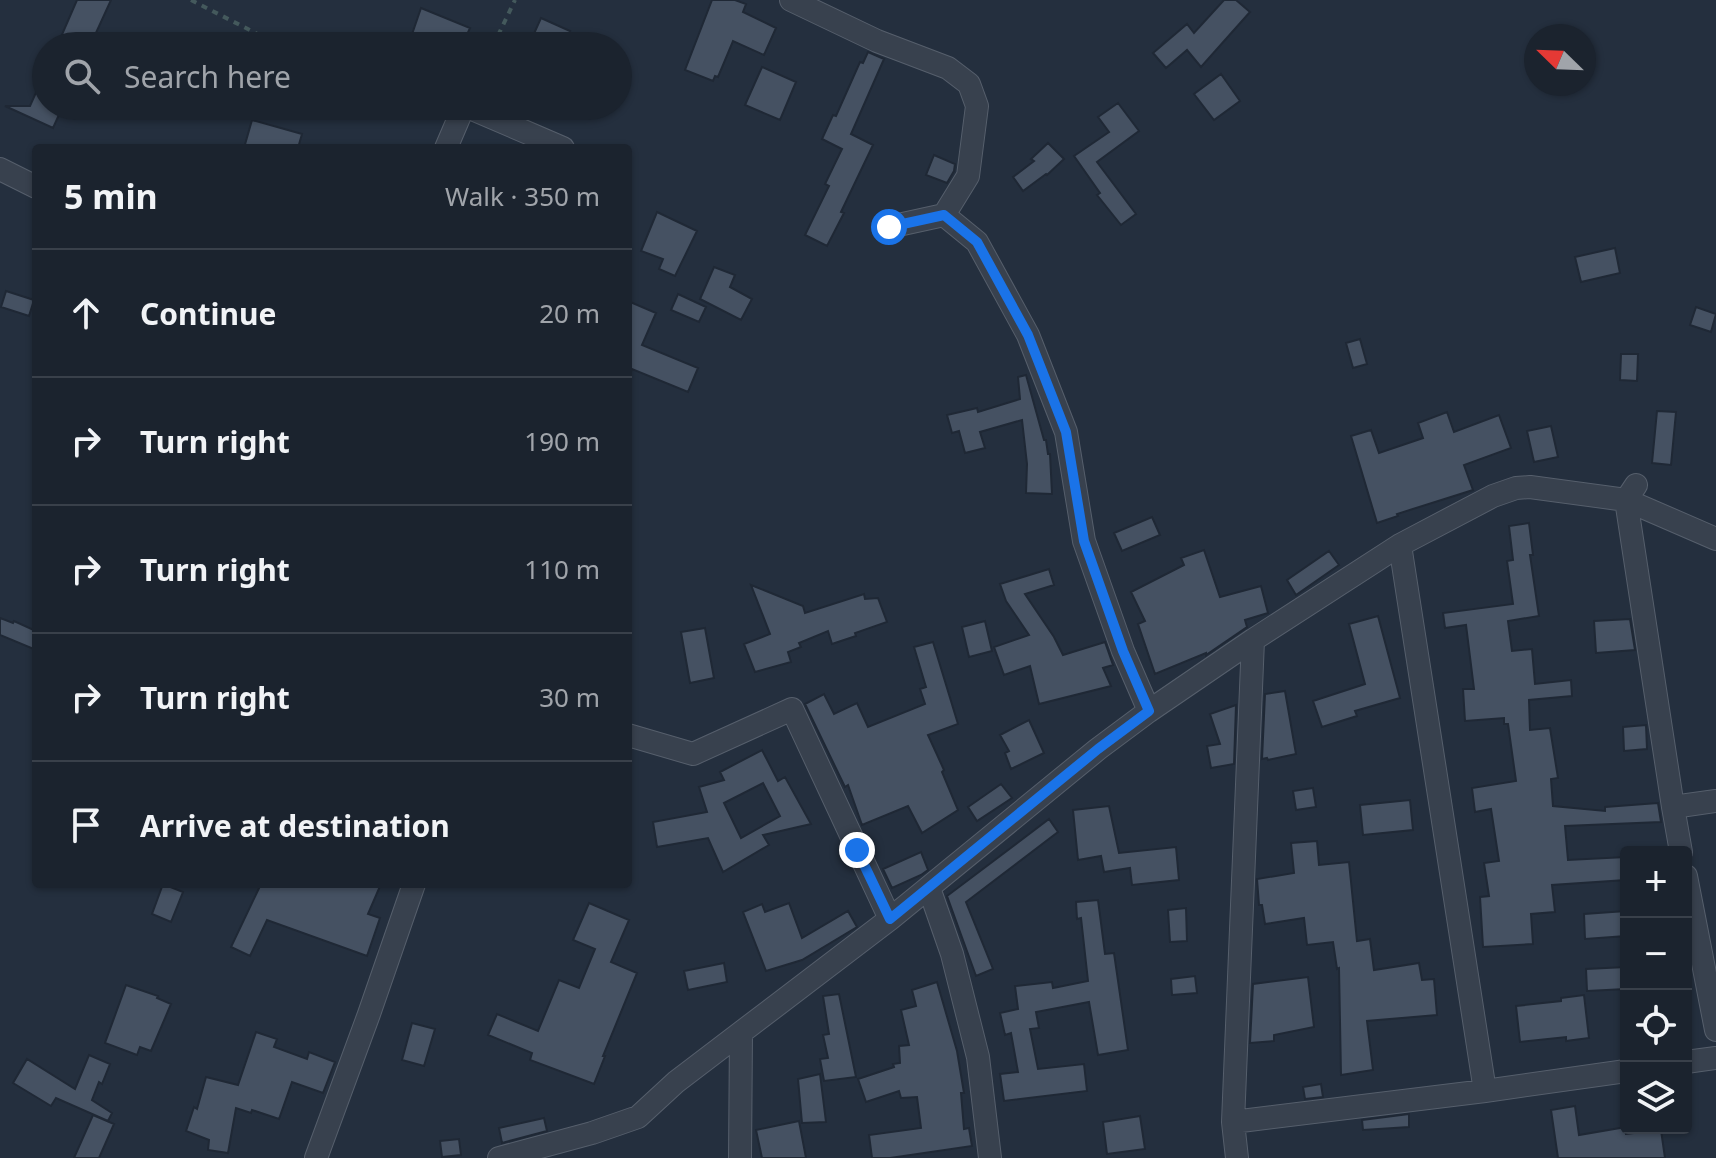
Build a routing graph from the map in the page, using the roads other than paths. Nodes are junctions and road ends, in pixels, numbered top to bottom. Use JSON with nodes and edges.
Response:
{"nodes":[{"id":1,"x":791,"y":0,"type":"edge"},
{"id":2,"x":458,"y":120,"type":"edge"},
{"id":3,"x":497,"y":120,"type":"edge"},
{"id":4,"x":448,"y":144,"type":"edge"},
{"id":5,"x":554,"y":144,"type":"edge"},
{"id":6,"x":0,"y":169,"type":"edge"},
{"id":7,"x":32,"y":185,"type":"edge"},
{"id":8,"x":944,"y":215,"type":"junction"},
{"id":9,"x":889,"y":227,"type":"dead end"},
{"id":10,"x":1631,"y":492,"type":"junction"},
{"id":11,"x":1716,"y":539,"type":"edge"},
{"id":12,"x":1400,"y":545,"type":"junction"},
{"id":13,"x":1253,"y":640,"type":"junction"},
{"id":14,"x":1149,"y":711,"type":"junction"},
{"id":15,"x":632,"y":736,"type":"edge"},
{"id":16,"x":1716,"y":801,"type":"edge"},
{"id":17,"x":1673,"y":807,"type":"junction"},
{"id":18,"x":1680,"y":846,"type":"edge"},
{"id":19,"x":413,"y":888,"type":"edge"},
{"id":20,"x":929,"y":888,"type":"junction"},
{"id":21,"x":1692,"y":907,"type":"edge"},
{"id":22,"x":890,"y":919,"type":"junction"},
{"id":23,"x":1716,"y":1030,"type":"edge"},
{"id":24,"x":741,"y":1033,"type":"junction"},
{"id":25,"x":1716,"y":1058,"type":"edge"},
{"id":26,"x":1692,"y":1061,"type":"edge"},
{"id":27,"x":1620,"y":1072,"type":"edge"},
{"id":28,"x":1485,"y":1091,"type":"junction"},
{"id":29,"x":1233,"y":1122,"type":"junction"},
{"id":30,"x":316,"y":1158,"type":"edge"},
{"id":31,"x":499,"y":1158,"type":"edge"},
{"id":32,"x":740,"y":1158,"type":"edge"},
{"id":33,"x":990,"y":1158,"type":"edge"},
{"id":34,"x":1237,"y":1158,"type":"edge"}],
"edges":[{"from":1,"to":8,"type":"street"},
{"from":2,"to":4,"type":"street"},
{"from":3,"to":5,"type":"street"},
{"from":6,"to":7,"type":"street"},
{"from":8,"to":9,"type":"street"},
{"from":8,"to":14,"type":"street"},
{"from":10,"to":11,"type":"street"},
{"from":10,"to":12,"type":"street"},
{"from":10,"to":17,"type":"street"},
{"from":12,"to":13,"type":"street"},
{"from":12,"to":28,"type":"street"},
{"from":13,"to":14,"type":"street"},
{"from":13,"to":29,"type":"street"},
{"from":14,"to":20,"type":"street"},
{"from":15,"to":22,"type":"street"},
{"from":16,"to":17,"type":"street"},
{"from":17,"to":18,"type":"street"},
{"from":19,"to":30,"type":"street"},
{"from":20,"to":22,"type":"street"},
{"from":20,"to":33,"type":"street"},
{"from":21,"to":23,"type":"street"},
{"from":22,"to":24,"type":"street"},
{"from":24,"to":31,"type":"street"},
{"from":24,"to":32,"type":"street"},
{"from":25,"to":26,"type":"street"},
{"from":27,"to":28,"type":"street"},
{"from":28,"to":29,"type":"street"},
{"from":29,"to":34,"type":"street"}]}
